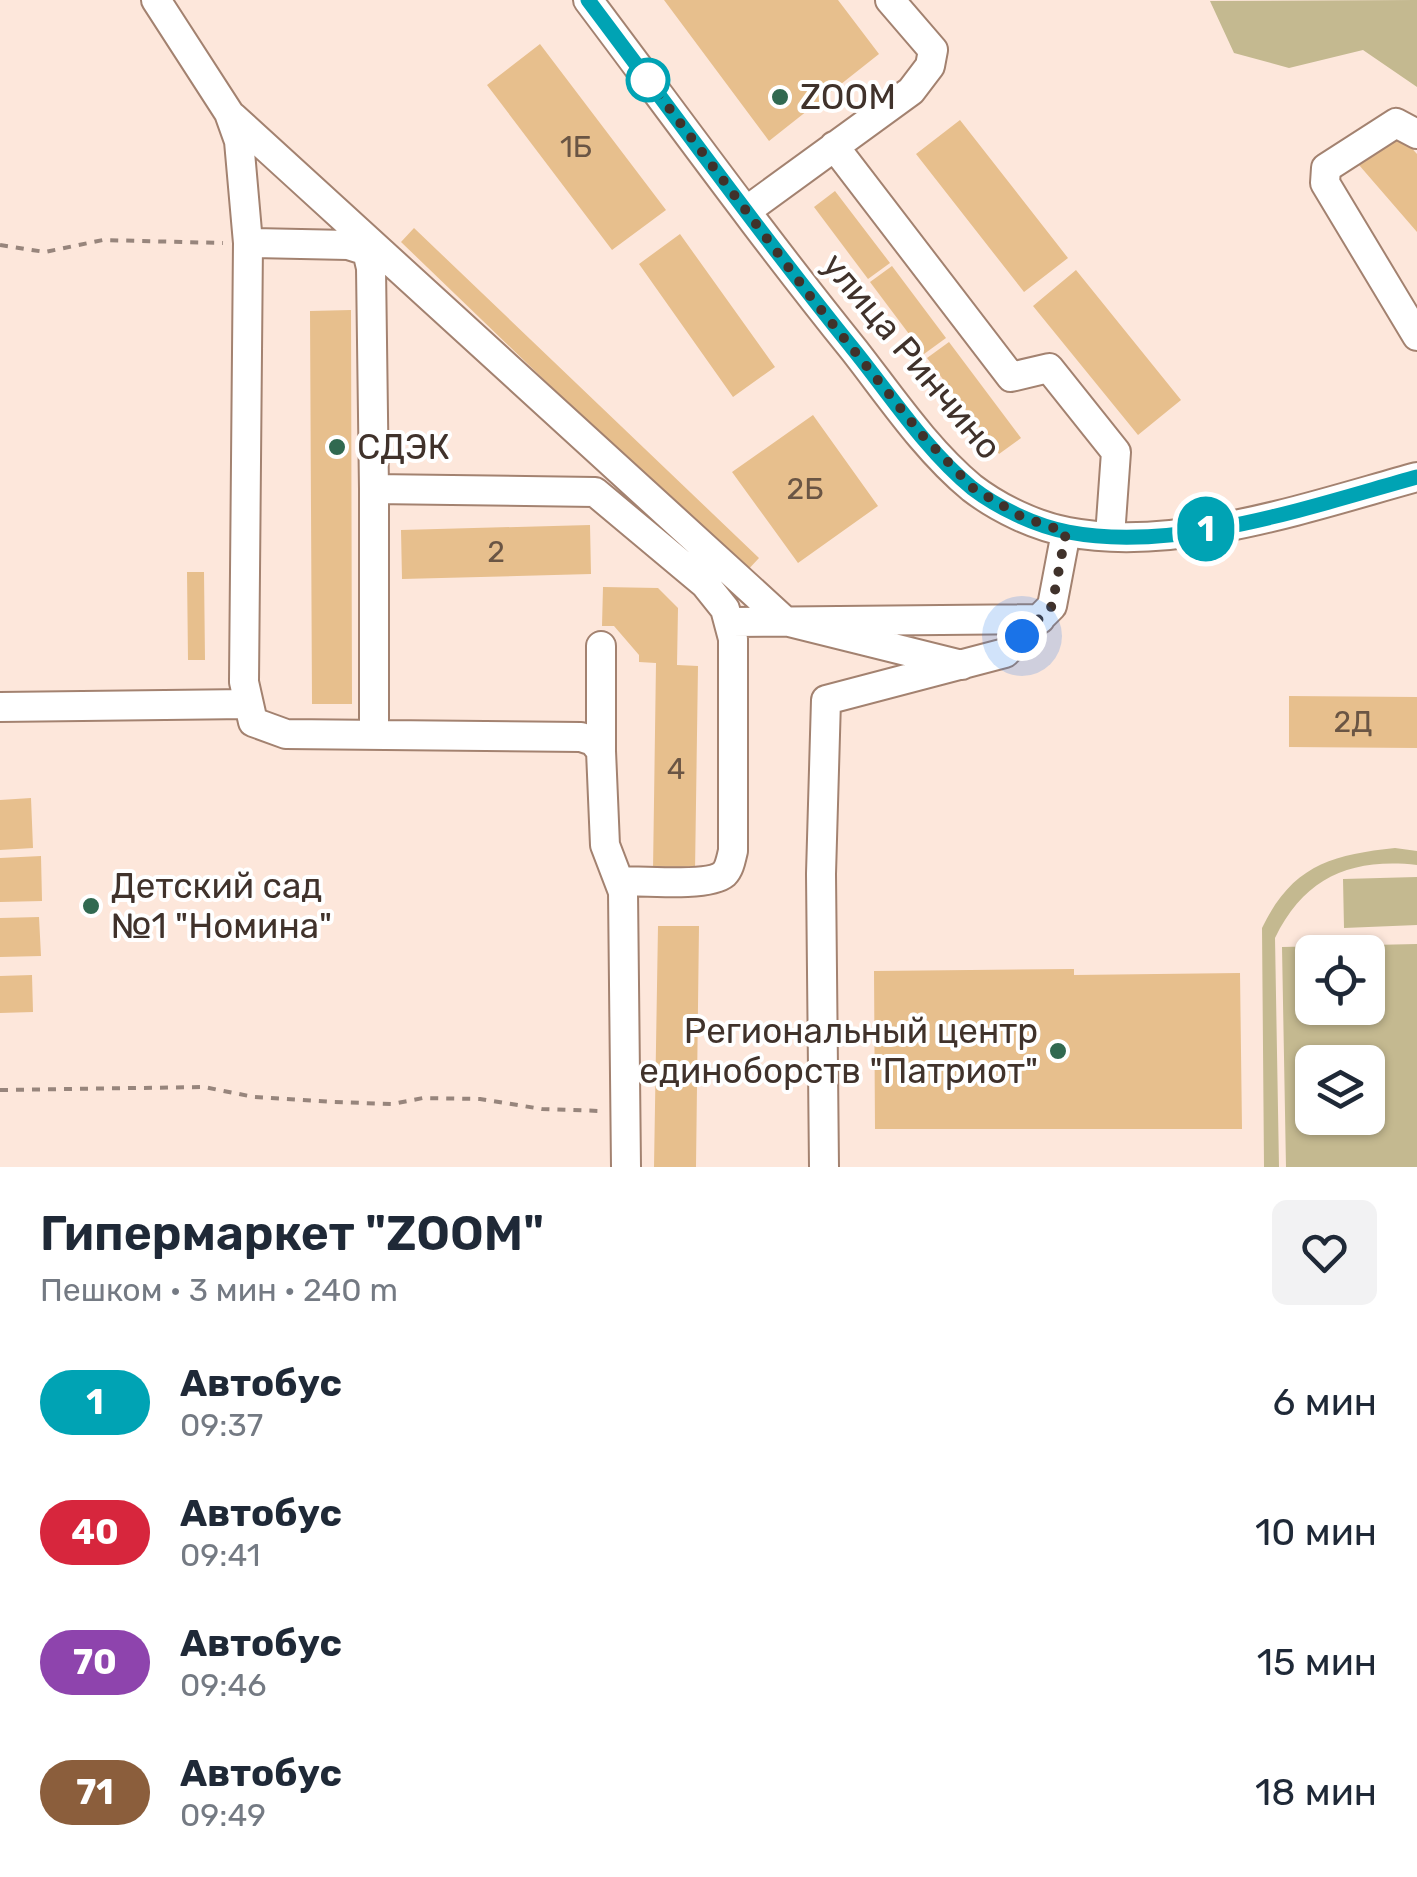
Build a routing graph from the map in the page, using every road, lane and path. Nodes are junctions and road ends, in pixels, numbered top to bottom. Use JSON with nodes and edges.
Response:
{"nodes":[{"id":1,"x":156,"y":0,"type":"edge"},
{"id":2,"x":588,"y":0,"type":"edge"},
{"id":3,"x":890,"y":0,"type":"edge"},
{"id":4,"x":228,"y":113,"type":"junction"},
{"id":5,"x":1417,"y":134,"type":"edge"},
{"id":6,"x":834,"y":146,"type":"junction"},
{"id":7,"x":746,"y":211,"type":"junction"},
{"id":8,"x":248,"y":243,"type":"junction"},
{"id":9,"x":0,"y":245,"type":"edge"},
{"id":10,"x":1417,"y":336,"type":"edge"},
{"id":11,"x":1417,"y":477,"type":"edge"},
{"id":12,"x":374,"y":488,"type":"junction"},
{"id":13,"x":1066,"y":532,"type":"junction"},
{"id":14,"x":1110,"y":536,"type":"junction"},
{"id":15,"x":1040,"y":618,"type":"junction"},
{"id":16,"x":785,"y":621,"type":"junction"},
{"id":17,"x":732,"y":622,"type":"junction"},
{"id":18,"x":601,"y":646,"type":"dead end"},
{"id":19,"x":962,"y":666,"type":"junction"},
{"id":20,"x":247,"y":704,"type":"junction"},
{"id":21,"x":0,"y":708,"type":"edge"},
{"id":22,"x":374,"y":735,"type":"junction"},
{"id":23,"x":601,"y":750,"type":"junction"},
{"id":24,"x":620,"y":881,"type":"junction"},
{"id":25,"x":0,"y":1090,"type":"edge"},
{"id":26,"x":626,"y":1112,"type":"junction"},
{"id":27,"x":626,"y":1167,"type":"edge"},
{"id":28,"x":824,"y":1167,"type":"edge"}],
"edges":[{"from":1,"to":4,"type":"street"},
{"from":2,"to":7,"type":"street","name":"улица Ринчино"},
{"from":3,"to":6,"type":"street"},
{"from":4,"to":8,"type":"street"},
{"from":4,"to":16,"type":"street"},
{"from":5,"to":10,"type":"street"},
{"from":6,"to":7,"type":"street"},
{"from":6,"to":14,"type":"street"},
{"from":7,"to":13,"type":"street","name":"улица Ринчино"},
{"from":8,"to":9,"type":"path"},
{"from":8,"to":12,"type":"street"},
{"from":8,"to":20,"type":"street"},
{"from":11,"to":14,"type":"street","name":"улица Ринчино"},
{"from":12,"to":17,"type":"street"},
{"from":12,"to":22,"type":"street"},
{"from":13,"to":14,"type":"street","name":"улица Ринчино"},
{"from":13,"to":15,"type":"street"},
{"from":15,"to":16,"type":"street"},
{"from":15,"to":19,"type":"street"},
{"from":16,"to":17,"type":"street"},
{"from":16,"to":19,"type":"street"},
{"from":17,"to":24,"type":"street"},
{"from":18,"to":23,"type":"street"},
{"from":19,"to":28,"type":"street"},
{"from":20,"to":21,"type":"street"},
{"from":20,"to":22,"type":"street"},
{"from":22,"to":23,"type":"street"},
{"from":23,"to":24,"type":"street"},
{"from":24,"to":26,"type":"street"},
{"from":25,"to":26,"type":"path"},
{"from":26,"to":27,"type":"street"}]}
